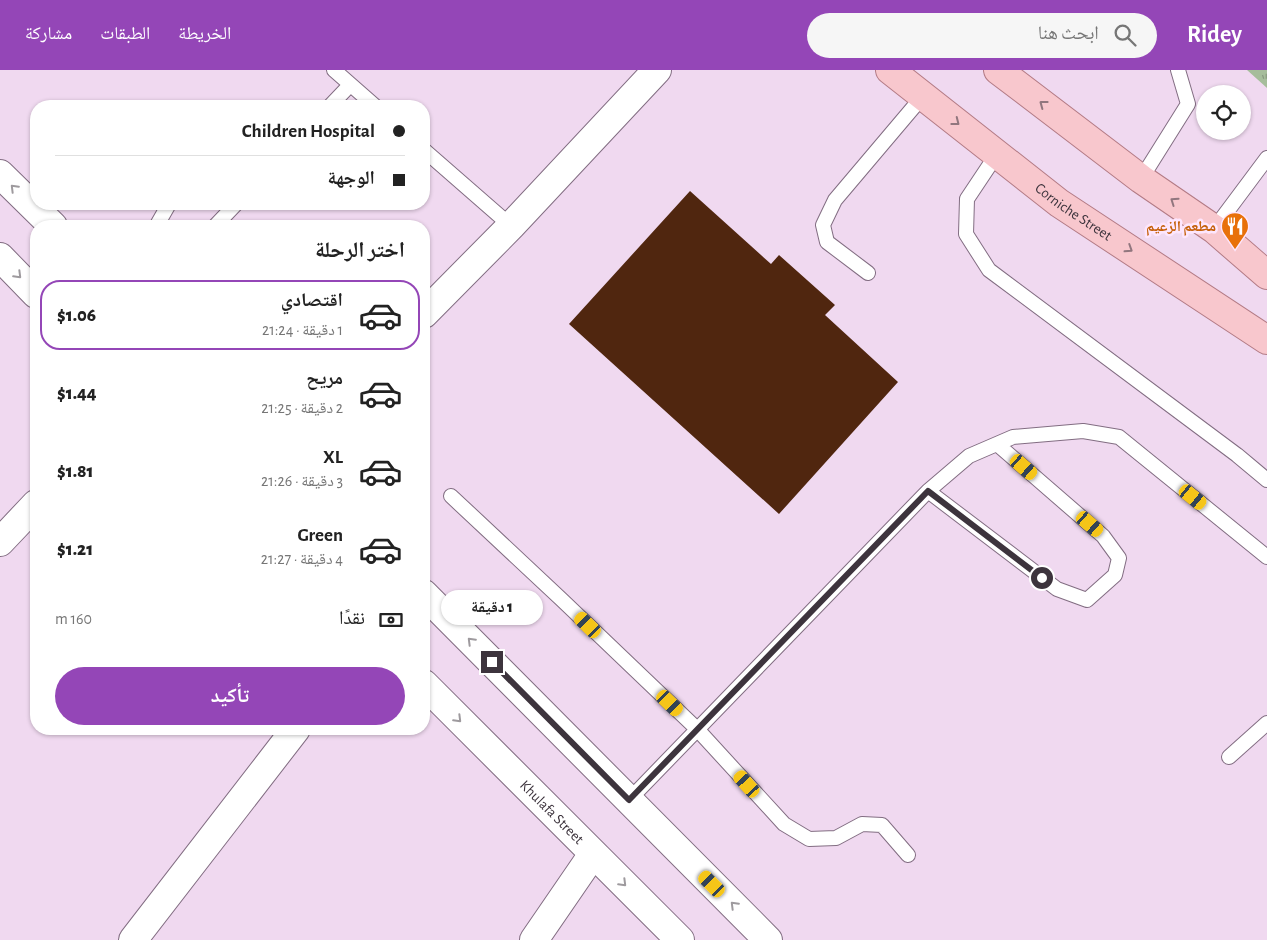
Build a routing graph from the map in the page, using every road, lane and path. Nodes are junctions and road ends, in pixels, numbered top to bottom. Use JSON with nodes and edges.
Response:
{"nodes":[{"id":1,"x":334,"y":70,"type":"edge"},
{"id":2,"x":657,"y":70,"type":"edge"},
{"id":3,"x":890,"y":70,"type":"edge"},
{"id":4,"x":998,"y":70,"type":"edge"},
{"id":5,"x":1178,"y":70,"type":"edge"},
{"id":6,"x":350,"y":85,"type":"junction"},
{"id":7,"x":923,"y":96,"type":"junction"},
{"id":8,"x":336,"y":100,"type":"edge"},
{"id":9,"x":368,"y":100,"type":"edge"},
{"id":10,"x":997,"y":154,"type":"junction"},
{"id":11,"x":430,"y":155,"type":"edge"},
{"id":12,"x":1267,"y":158,"type":"edge"},
{"id":13,"x":0,"y":174,"type":"edge"},
{"id":14,"x":1142,"y":179,"type":"junction"},
{"id":15,"x":30,"y":203,"type":"edge"},
{"id":16,"x":37,"y":210,"type":"edge"},
{"id":17,"x":230,"y":210,"type":"edge"},
{"id":18,"x":47,"y":220,"type":"edge"},
{"id":19,"x":221,"y":220,"type":"edge"},
{"id":20,"x":511,"y":226,"type":"junction"},
{"id":21,"x":1214,"y":229,"type":"junction"},
{"id":22,"x":0,"y":257,"type":"edge"},
{"id":23,"x":868,"y":273,"type":"dead end"},
{"id":24,"x":1267,"y":275,"type":"edge"},
{"id":25,"x":30,"y":288,"type":"edge"},
{"id":26,"x":430,"y":308,"type":"edge"},
{"id":27,"x":1267,"y":340,"type":"edge"},
{"id":28,"x":998,"y":444,"type":"junction"},
{"id":29,"x":1267,"y":480,"type":"edge"},
{"id":30,"x":928,"y":491,"type":"junction"},
{"id":31,"x":451,"y":496,"type":"dead end"},
{"id":32,"x":30,"y":510,"type":"edge"},
{"id":33,"x":0,"y":542,"type":"edge"},
{"id":34,"x":1267,"y":557,"type":"edge"},
{"id":35,"x":430,"y":600,"type":"edge"},
{"id":36,"x":430,"y":690,"type":"edge"},
{"id":37,"x":1267,"y":723,"type":"edge"},
{"id":38,"x":698,"y":729,"type":"junction"},
{"id":39,"x":291,"y":735,"type":"edge"},
{"id":40,"x":1229,"y":757,"type":"dead end"},
{"id":41,"x":629,"y":800,"type":"junction"},
{"id":42,"x":593,"y":854,"type":"junction"},
{"id":43,"x":908,"y":855,"type":"dead end"},
{"id":44,"x":133,"y":940,"type":"edge"},
{"id":45,"x":534,"y":940,"type":"edge"},
{"id":46,"x":680,"y":940,"type":"edge"},
{"id":47,"x":768,"y":940,"type":"edge"}],
"edges":[{"from":1,"to":6,"type":"lane"},
{"from":2,"to":20,"type":"street"},
{"from":3,"to":7,"type":"main road","name":"Corniche Street"},
{"from":14,"to":4,"type":"main road","one_way":true},
{"from":5,"to":14,"type":"lane"},
{"from":6,"to":8,"type":"lane"},
{"from":6,"to":9,"type":"lane"},
{"from":7,"to":10,"type":"main road","name":"Corniche Street","one_way":true},
{"from":7,"to":23,"type":"lane"},
{"from":10,"to":27,"type":"main road","name":"Corniche Street","one_way":true},
{"from":10,"to":29,"type":"lane"},
{"from":11,"to":20,"type":"lane"},
{"from":12,"to":21,"type":"lane"},
{"from":15,"to":13,"type":"street","one_way":true},
{"from":21,"to":14,"type":"main road","one_way":true},
{"from":18,"to":16,"type":"street","one_way":true},
{"from":17,"to":19,"type":"lane"},
{"from":20,"to":26,"type":"street"},
{"from":21,"to":24,"type":"main road"},
{"from":22,"to":25,"type":"street","one_way":true},
{"from":28,"to":30,"type":"lane"},
{"from":28,"to":30,"type":"lane"},
{"from":28,"to":34,"type":"lane"},
{"from":30,"to":38,"type":"lane"},
{"from":31,"to":38,"type":"lane"},
{"from":32,"to":33,"type":"street"},
{"from":41,"to":35,"type":"street","one_way":true},
{"from":36,"to":42,"type":"street","name":"Khulafa Street","one_way":true},
{"from":37,"to":40,"type":"lane"},
{"from":38,"to":41,"type":"lane"},
{"from":38,"to":43,"type":"lane"},
{"from":39,"to":44,"type":"street"},
{"from":47,"to":41,"type":"street","one_way":true},
{"from":42,"to":45,"type":"street"},
{"from":42,"to":46,"type":"street","name":"Khulafa Street","one_way":true}]}
